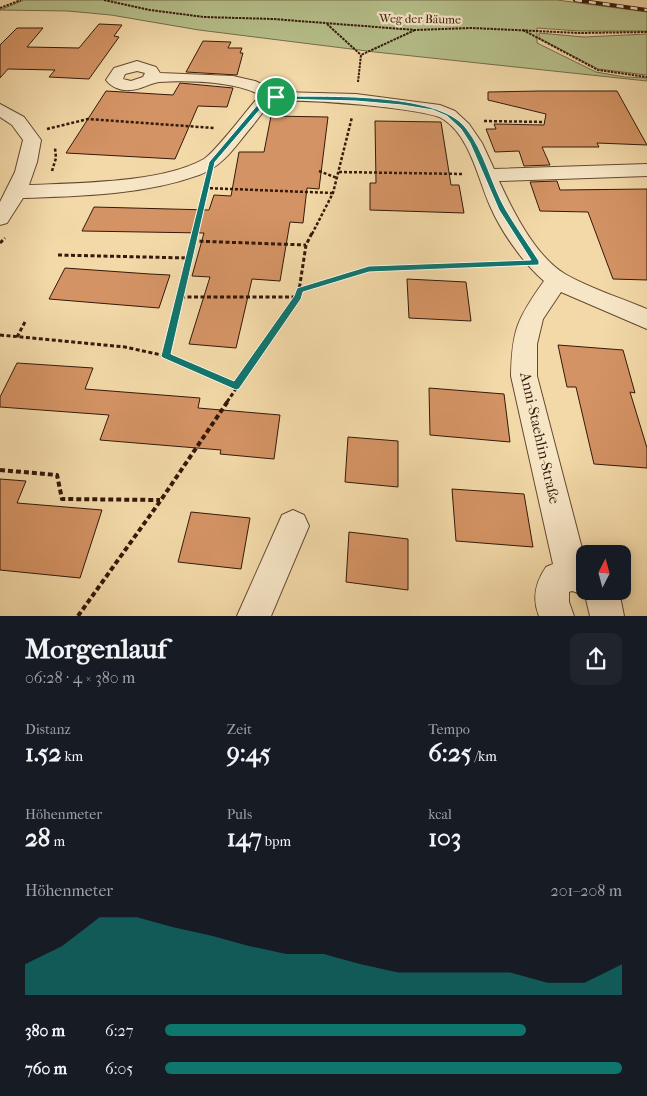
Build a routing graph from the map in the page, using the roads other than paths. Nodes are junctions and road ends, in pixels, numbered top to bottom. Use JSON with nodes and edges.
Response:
{"nodes":[{"id":1,"x":152,"y":77,"type":"dead end"},
{"id":2,"x":276,"y":97,"type":"junction"},
{"id":3,"x":0,"y":109,"type":"edge"},
{"id":4,"x":647,"y":170,"type":"edge"},
{"id":5,"x":487,"y":175,"type":"junction"},
{"id":6,"x":18,"y":192,"type":"junction"},
{"id":7,"x":0,"y":218,"type":"edge"},
{"id":8,"x":547,"y":271,"type":"junction"},
{"id":9,"x":647,"y":318,"type":"edge"},
{"id":10,"x":293,"y":526,"type":"dead end"},
{"id":11,"x":576,"y":565,"type":"edge"},
{"id":12,"x":576,"y":576,"type":"edge"},
{"id":13,"x":605,"y":600,"type":"edge"},
{"id":14,"x":254,"y":616,"type":"edge"},
{"id":15,"x":557,"y":616,"type":"edge"},
{"id":16,"x":607,"y":616,"type":"edge"}],
"edges":[{"from":1,"to":2,"type":"street"},
{"from":2,"to":5,"type":"street"},
{"from":2,"to":6,"type":"street"},
{"from":3,"to":6,"type":"street"},
{"from":4,"to":5,"type":"street"},
{"from":5,"to":8,"type":"street"},
{"from":6,"to":7,"type":"street"},
{"from":8,"to":9,"type":"street"},
{"from":8,"to":11,"type":"street","name":"Anni-Staehlin-Straße"},
{"from":10,"to":14,"type":"street"},
{"from":12,"to":15,"type":"street","name":"Anni-Staehlin-Straße"},
{"from":13,"to":16,"type":"street"}]}
